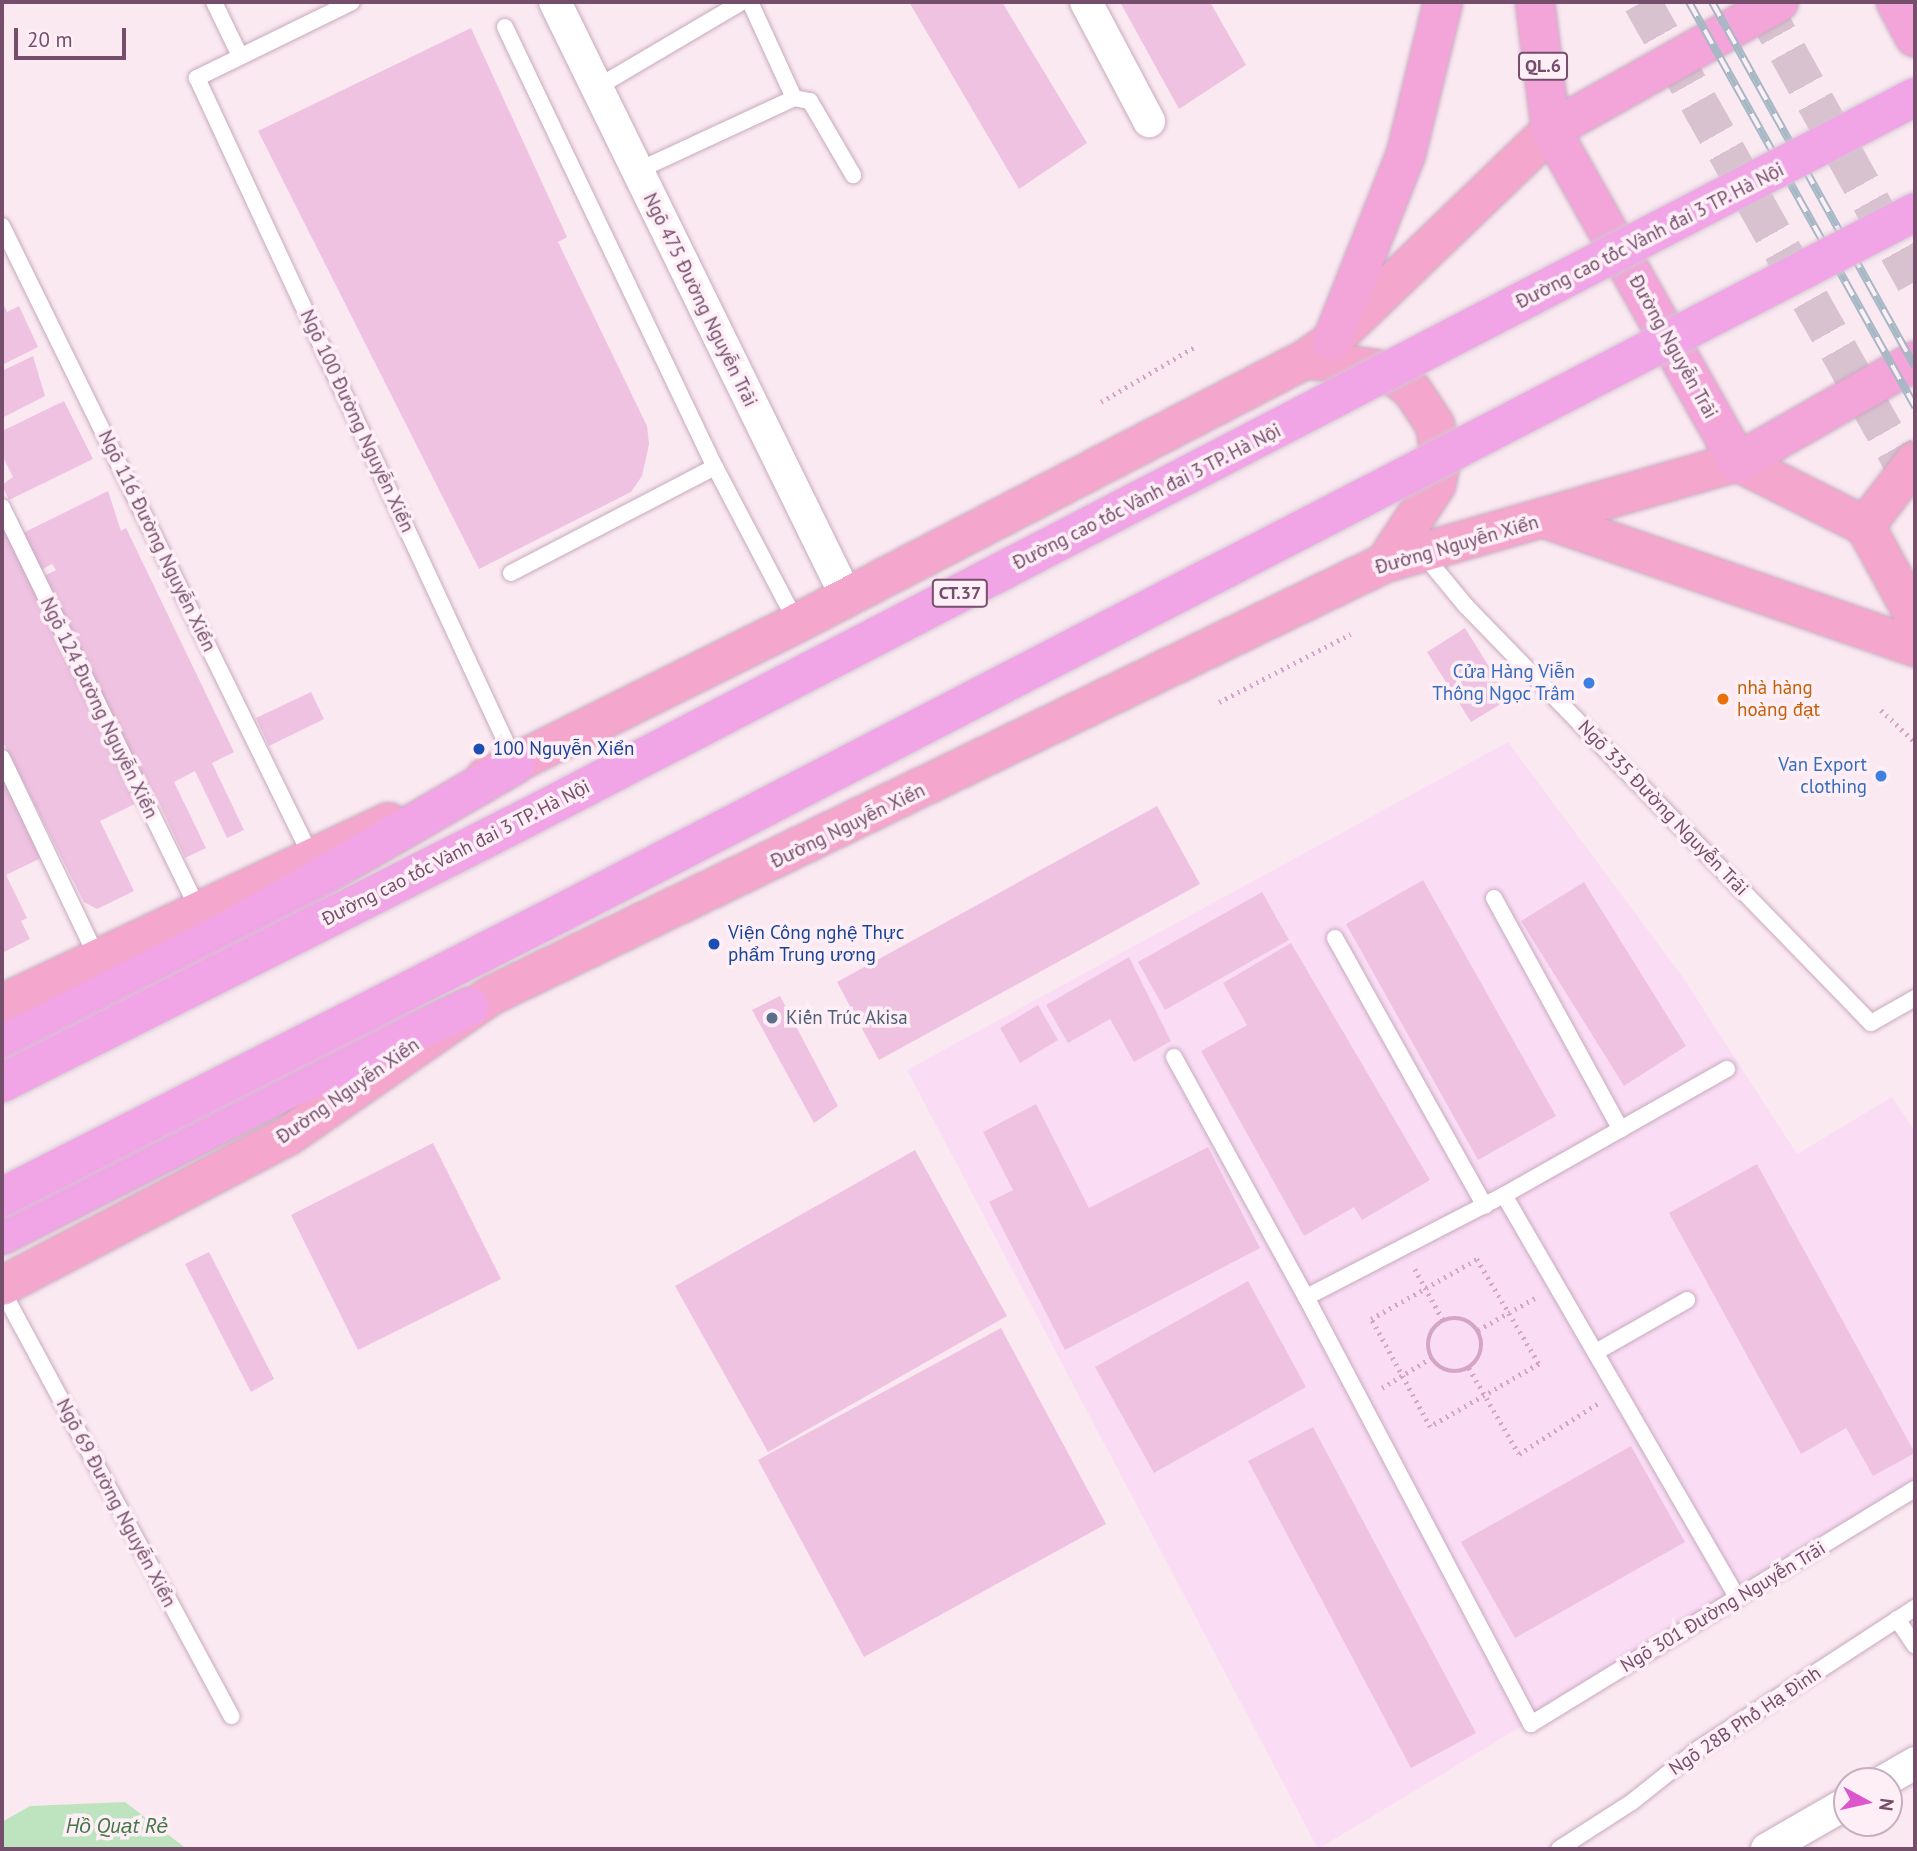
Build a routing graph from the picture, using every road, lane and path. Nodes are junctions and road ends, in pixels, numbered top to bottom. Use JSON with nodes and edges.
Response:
{"nodes":[{"id":1,"x":214,"y":2,"type":"edge"},
{"id":2,"x":352,"y":2,"type":"edge"},
{"id":3,"x":555,"y":2,"type":"edge"},
{"id":4,"x":742,"y":2,"type":"edge"},
{"id":5,"x":750,"y":2,"type":"edge"},
{"id":6,"x":1086,"y":2,"type":"edge"},
{"id":7,"x":1443,"y":2,"type":"edge"},
{"id":8,"x":1535,"y":2,"type":"edge"},
{"id":9,"x":1779,"y":2,"type":"edge"},
{"id":10,"x":1896,"y":2,"type":"edge"},
{"id":11,"x":505,"y":27,"type":"dead end"},
{"id":12,"x":1915,"y":37,"type":"edge"},
{"id":13,"x":240,"y":56,"type":"junction"},
{"id":14,"x":596,"y":88,"type":"junction"},
{"id":15,"x":1915,"y":97,"type":"edge"},
{"id":16,"x":794,"y":98,"type":"junction"},
{"id":17,"x":1149,"y":121,"type":"dead end"},
{"id":18,"x":1551,"y":130,"type":"junction"},
{"id":19,"x":637,"y":172,"type":"junction"},
{"id":20,"x":853,"y":175,"type":"dead end"},
{"id":21,"x":1915,"y":212,"type":"edge"},
{"id":22,"x":2,"y":226,"type":"edge"},
{"id":23,"x":1196,"y":346,"type":"dead end"},
{"id":24,"x":1319,"y":350,"type":"junction"},
{"id":25,"x":1915,"y":361,"type":"edge"},
{"id":26,"x":1101,"y":402,"type":"dead end"},
{"id":27,"x":1122,"y":453,"type":"junction"},
{"id":28,"x":1915,"y":461,"type":"edge"},
{"id":29,"x":1738,"y":462,"type":"junction"},
{"id":30,"x":715,"y":467,"type":"junction"},
{"id":31,"x":2,"y":507,"type":"edge"},
{"id":32,"x":1546,"y":519,"type":"junction"},
{"id":33,"x":1865,"y":526,"type":"junction"},
{"id":34,"x":1423,"y":554,"type":"junction"},
{"id":35,"x":1385,"y":563,"type":"junction"},
{"id":36,"x":510,"y":573,"type":"dead end"},
{"id":37,"x":847,"y":598,"type":"junction"},
{"id":38,"x":1915,"y":617,"type":"edge"},
{"id":39,"x":797,"y":624,"type":"junction"},
{"id":40,"x":1351,"y":634,"type":"dead end"},
{"id":41,"x":1915,"y":648,"type":"edge"},
{"id":42,"x":1219,"y":702,"type":"dead end"},
{"id":43,"x":1881,"y":710,"type":"dead end"},
{"id":44,"x":1915,"y":742,"type":"edge"},
{"id":45,"x":2,"y":758,"type":"edge"},
{"id":46,"x":516,"y":764,"type":"junction"},
{"id":47,"x":312,"y":856,"type":"junction"},
{"id":48,"x":1494,"y":898,"type":"dead end"},
{"id":49,"x":198,"y":908,"type":"junction"},
{"id":50,"x":1335,"y":938,"type":"dead end"},
{"id":51,"x":97,"y":957,"type":"junction"},
{"id":52,"x":1915,"y":998,"type":"edge"},
{"id":53,"x":2,"y":1004,"type":"edge"},
{"id":54,"x":469,"y":1007,"type":"junction"},
{"id":55,"x":2,"y":1045,"type":"edge"},
{"id":56,"x":1174,"y":1058,"type":"dead end"},
{"id":57,"x":2,"y":1068,"type":"edge"},
{"id":58,"x":1727,"y":1069,"type":"dead end"},
{"id":59,"x":2,"y":1083,"type":"edge"},
{"id":60,"x":1621,"y":1130,"type":"junction"},
{"id":61,"x":1504,"y":1195,"type":"junction"},
{"id":62,"x":2,"y":1196,"type":"edge"},
{"id":63,"x":1485,"y":1206,"type":"junction"},
{"id":64,"x":2,"y":1235,"type":"edge"},
{"id":65,"x":1403,"y":1247,"type":"junction"},
{"id":66,"x":1557,"y":1285,"type":"junction"},
{"id":67,"x":2,"y":1288,"type":"edge"},
{"id":68,"x":1425,"y":1288,"type":"junction"},
{"id":69,"x":1306,"y":1297,"type":"junction"},
{"id":70,"x":1687,"y":1300,"type":"dead end"},
{"id":71,"x":1508,"y":1313,"type":"junction"},
{"id":72,"x":1443,"y":1320,"type":"junction"},
{"id":73,"x":1478,"y":1330,"type":"junction"},
{"id":74,"x":1596,"y":1352,"type":"junction"},
{"id":75,"x":1431,"y":1358,"type":"junction"},
{"id":76,"x":1469,"y":1368,"type":"junction"},
{"id":77,"x":1402,"y":1375,"type":"junction"},
{"id":78,"x":1619,"y":1391,"type":"junction"},
{"id":79,"x":1485,"y":1395,"type":"junction"},
{"id":80,"x":1360,"y":1401,"type":"junction"},
{"id":81,"x":1915,"y":1489,"type":"edge"},
{"id":82,"x":1738,"y":1598,"type":"junction"},
{"id":83,"x":1915,"y":1608,"type":"edge"},
{"id":84,"x":1897,"y":1619,"type":"junction"},
{"id":85,"x":1915,"y":1646,"type":"edge"},
{"id":86,"x":231,"y":1716,"type":"dead end"},
{"id":87,"x":1833,"y":1811,"type":"edge"},
{"id":88,"x":1559,"y":1849,"type":"edge"},
{"id":89,"x":1767,"y":1849,"type":"edge"}],
"edges":[{"from":1,"to":13,"type":"lane"},
{"from":2,"to":13,"type":"lane"},
{"from":3,"to":14,"type":"street","name":"Ngõ 475 Đường Nguyễn Trãi"},
{"from":4,"to":14,"type":"lane"},
{"from":5,"to":16,"type":"lane"},
{"from":6,"to":17,"type":"street"},
{"from":7,"to":24,"type":"highway"},
{"from":8,"to":18,"type":"highway","name":"Đường Nguyễn Trãi","number":"QL.6"},
{"from":9,"to":18,"type":"highway"},
{"from":10,"to":12,"type":"highway"},
{"from":11,"to":30,"type":"lane"},
{"from":13,"to":46,"type":"lane","name":"Ngõ 100 Đường Nguyễn Xiển"},
{"from":14,"to":19,"type":"street","name":"Ngõ 475 Đường Nguyễn Trãi"},
{"from":15,"to":59,"type":"highway","name":"Đường cao tốc Vành đai 3 TP. Hà Nội","number":"CT.37","bridge":true},
{"from":16,"to":19,"type":"lane"},
{"from":16,"to":20,"type":"lane"},
{"from":18,"to":24,"type":"main road"},
{"from":18,"to":29,"type":"highway","name":"Đường Nguyễn Trãi"},
{"from":19,"to":37,"type":"street","name":"Ngõ 475 Đường Nguyễn Trãi"},
{"from":21,"to":62,"type":"highway","bridge":true},
{"from":22,"to":47,"type":"lane","name":"Ngõ 116 Đường Nguyễn Xiển"},
{"from":23,"to":26,"type":"path"},
{"from":24,"to":27,"type":"main road"},
{"from":24,"to":35,"type":"main road"},
{"from":25,"to":29,"type":"highway"},
{"from":27,"to":37,"type":"main road"},
{"from":27,"to":57,"type":"main road"},
{"from":28,"to":33,"type":"main road"},
{"from":29,"to":32,"type":"main road","name":"Đường Nguyễn Xiển"},
{"from":29,"to":33,"type":"main road"},
{"from":30,"to":36,"type":"lane"},
{"from":30,"to":39,"type":"lane"},
{"from":31,"to":49,"type":"lane","name":"Ngõ 124 Đường Nguyễn Xiển"},
{"from":32,"to":34,"type":"main road","name":"Đường Nguyễn Xiển"},
{"from":32,"to":41,"type":"main road"},
{"from":33,"to":38,"type":"main road"},
{"from":34,"to":35,"type":"main road","name":"Đường Nguyễn Xiển"},
{"from":34,"to":52,"type":"lane","name":"Ngõ 335 Đường Nguyễn Trãi"},
{"from":35,"to":54,"type":"main road","name":"Đường Nguyễn Xiển"},
{"from":37,"to":39,"type":"main road"},
{"from":39,"to":46,"type":"main road"},
{"from":40,"to":42,"type":"path"},
{"from":43,"to":44,"type":"path"},
{"from":45,"to":51,"type":"lane"},
{"from":46,"to":47,"type":"main road"},
{"from":46,"to":55,"type":"highway"},
{"from":47,"to":49,"type":"main road"},
{"from":48,"to":60,"type":"lane"},
{"from":49,"to":51,"type":"main road"},
{"from":50,"to":63,"type":"lane"},
{"from":51,"to":53,"type":"main road"},
{"from":54,"to":64,"type":"highway"},
{"from":54,"to":67,"type":"main road","name":"Đường Nguyễn Xiển"},
{"from":56,"to":69,"type":"lane"},
{"from":58,"to":60,"type":"lane"},
{"from":60,"to":61,"type":"lane"},
{"from":61,"to":63,"type":"lane"},
{"from":61,"to":66,"type":"lane"},
{"from":63,"to":65,"type":"lane"},
{"from":65,"to":68,"type":"path"},
{"from":65,"to":69,"type":"lane"},
{"from":66,"to":71,"type":"path"},
{"from":66,"to":74,"type":"lane"},
{"from":67,"to":86,"type":"lane","name":"Ngõ 69 Đường Nguyễn Xiển"},
{"from":68,"to":71,"type":"path"},
{"from":68,"to":72,"type":"path"},
{"from":68,"to":77,"type":"path"},
{"from":69,"to":80,"type":"lane"},
{"from":70,"to":74,"type":"lane"},
{"from":71,"to":73,"type":"path"},
{"from":71,"to":79,"type":"path"},
{"from":72,"to":73,"type":"path"},
{"from":72,"to":75,"type":"path"},
{"from":73,"to":76,"type":"path"},
{"from":74,"to":78,"type":"lane"},
{"from":75,"to":76,"type":"path"},
{"from":75,"to":77,"type":"path"},
{"from":76,"to":79,"type":"path"},
{"from":77,"to":79,"type":"path"},
{"from":77,"to":80,"type":"path"},
{"from":78,"to":79,"type":"path"},
{"from":78,"to":82,"type":"lane"},
{"from":80,"to":82,"type":"lane","name":"Ngõ 301 Đường Nguyễn Trãi"},
{"from":81,"to":82,"type":"lane","name":"Ngõ 301 Đường Nguyễn Trãi"},
{"from":83,"to":84,"type":"lane","name":"Ngõ 28B Phố Hạ Đình"},
{"from":84,"to":85,"type":"lane"},
{"from":84,"to":88,"type":"lane","name":"Ngõ 28B Phố Hạ Đình"},
{"from":87,"to":89,"type":"street"}]}
